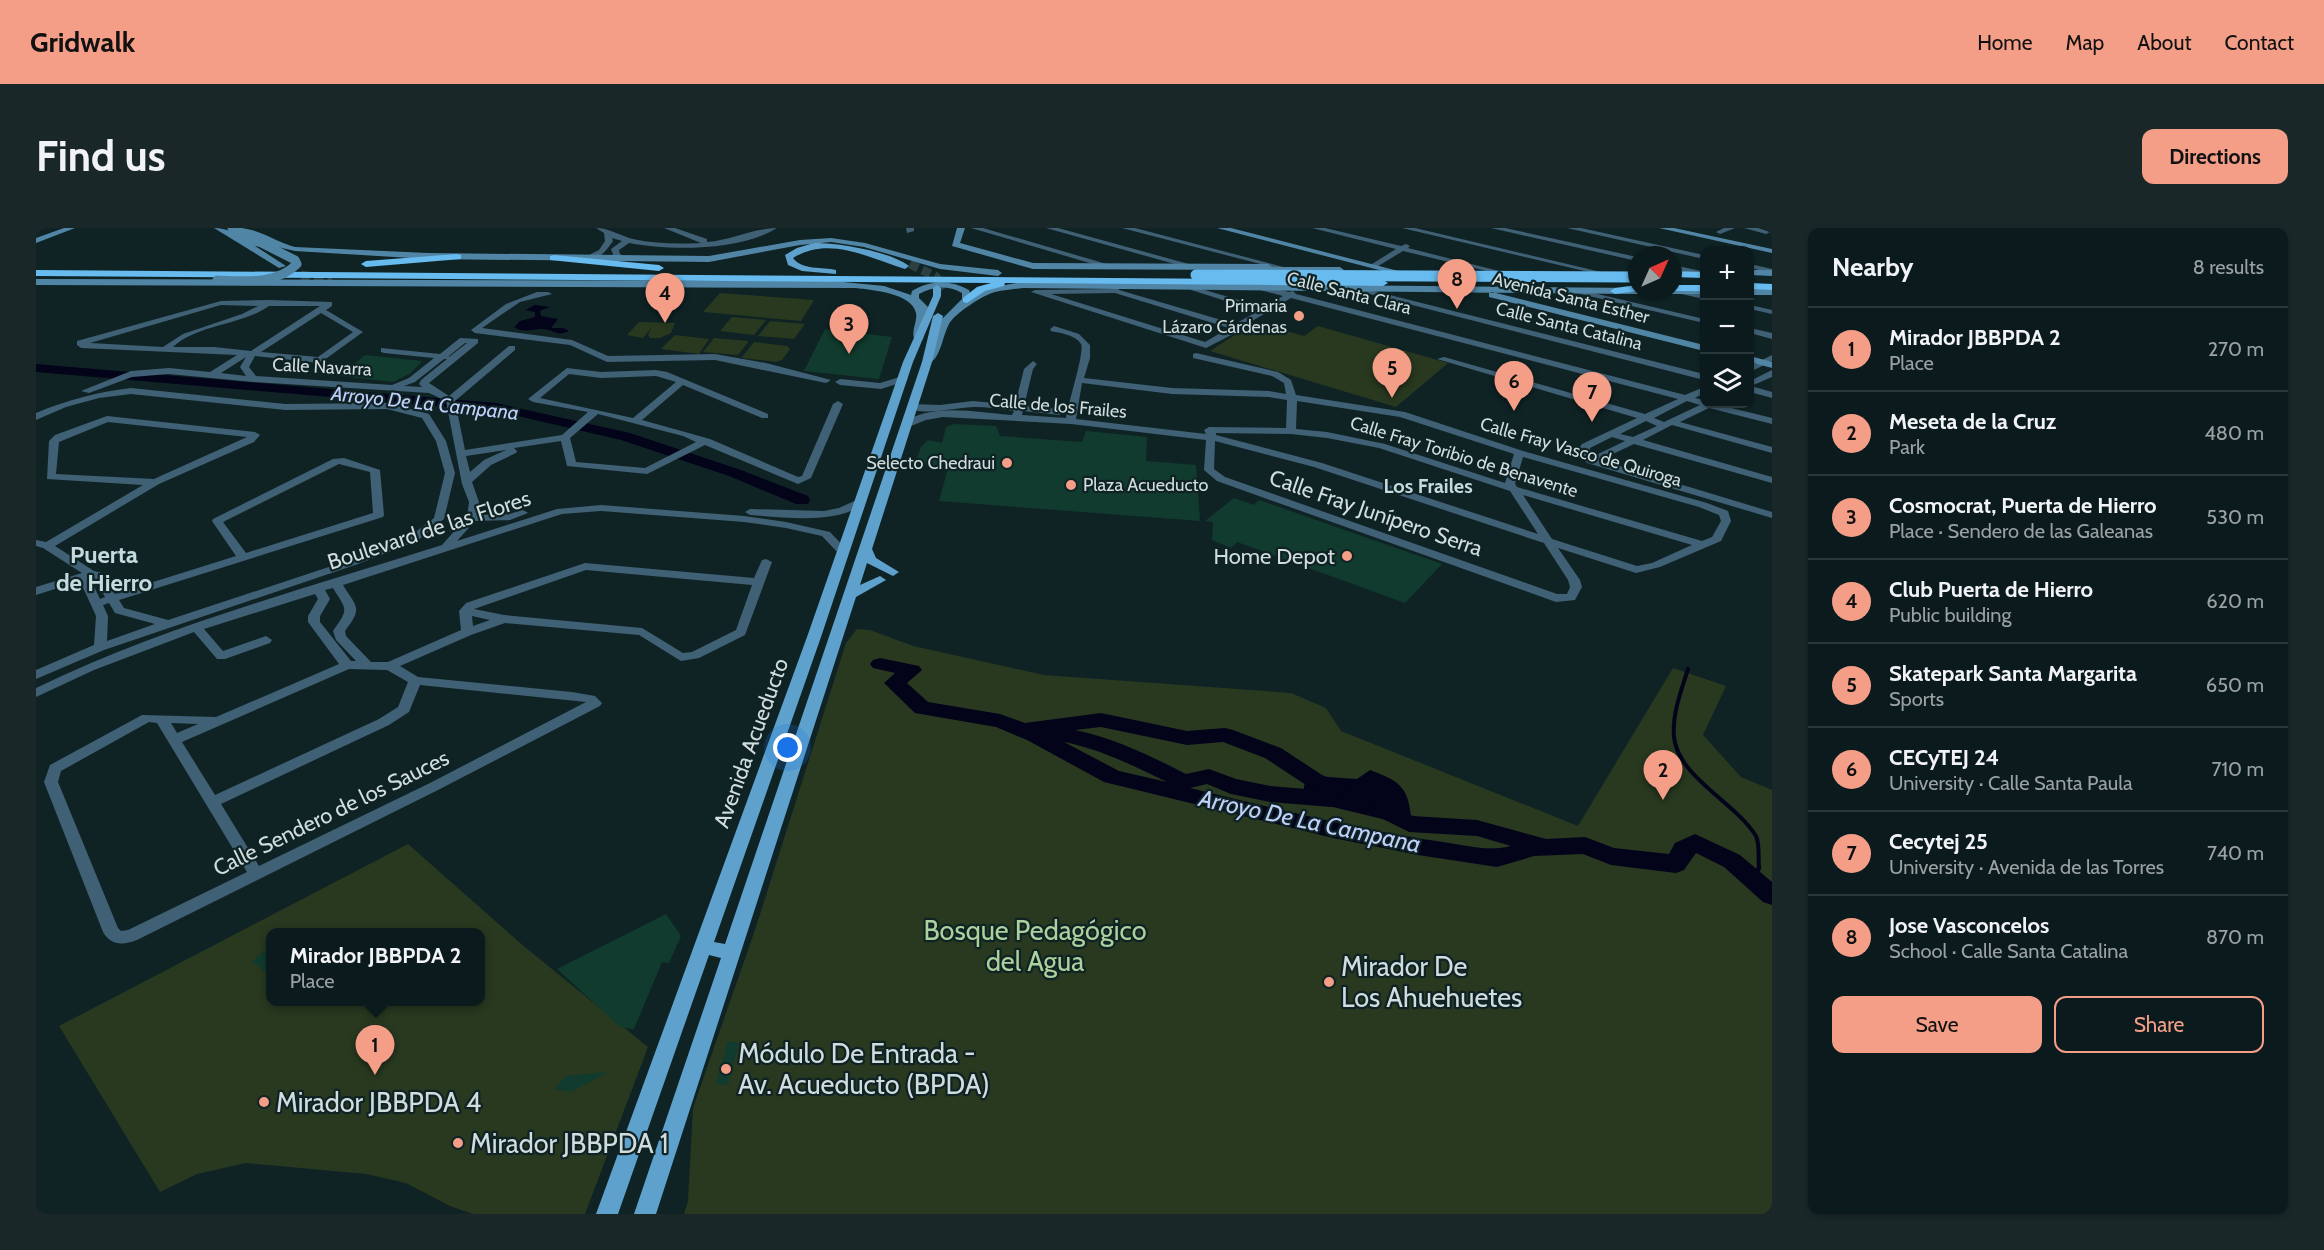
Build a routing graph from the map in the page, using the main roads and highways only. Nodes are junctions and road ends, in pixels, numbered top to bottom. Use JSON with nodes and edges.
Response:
{"nodes":[{"id":1,"x":71,"y":228,"type":"edge"},
{"id":2,"x":218,"y":228,"type":"edge"},
{"id":3,"x":242,"y":228,"type":"edge"},
{"id":4,"x":961,"y":228,"type":"edge"},
{"id":5,"x":969,"y":228,"type":"edge"},
{"id":6,"x":1221,"y":228,"type":"edge"},
{"id":7,"x":1663,"y":228,"type":"edge"},
{"id":8,"x":1681,"y":228,"type":"edge"},
{"id":9,"x":233,"y":232,"type":"edge"},
{"id":10,"x":36,"y":241,"type":"edge"},
{"id":11,"x":799,"y":242,"type":"junction"},
{"id":12,"x":959,"y":245,"type":"junction"},
{"id":13,"x":1772,"y":249,"type":"edge"},
{"id":14,"x":323,"y":252,"type":"junction"},
{"id":15,"x":457,"y":257,"type":"junction"},
{"id":16,"x":554,"y":258,"type":"junction"},
{"id":17,"x":1354,"y":261,"type":"junction"},
{"id":18,"x":282,"y":266,"type":"dead end"},
{"id":19,"x":320,"y":268,"type":"junction"},
{"id":20,"x":1374,"y":268,"type":"junction"},
{"id":21,"x":673,"y":269,"type":"junction"},
{"id":22,"x":1287,"y":269,"type":"junction"},
{"id":23,"x":1257,"y":270,"type":"joint"},
{"id":24,"x":1351,"y":270,"type":"junction"},
{"id":25,"x":36,"y":271,"type":"edge"},
{"id":26,"x":1393,"y":271,"type":"junction"},
{"id":27,"x":1472,"y":272,"type":"junction"},
{"id":28,"x":1628,"y":272,"type":"edge"},
{"id":29,"x":998,"y":273,"type":"junction"},
{"id":30,"x":1088,"y":274,"type":"junction"},
{"id":31,"x":834,"y":275,"type":"junction"},
{"id":32,"x":1460,"y":275,"type":"junction"},
{"id":33,"x":1682,"y":276,"type":"edge"},
{"id":34,"x":1682,"y":276,"type":"edge"},
{"id":35,"x":1754,"y":276,"type":"edge"},
{"id":36,"x":215,"y":277,"type":"junction"},
{"id":37,"x":1771,"y":277,"type":"edge"},
{"id":38,"x":562,"y":278,"type":"junction"},
{"id":39,"x":1195,"y":278,"type":"junction"},
{"id":40,"x":1628,"y":278,"type":"edge"},
{"id":41,"x":36,"y":280,"type":"edge"},
{"id":42,"x":332,"y":280,"type":"tunnel mouth"},
{"id":43,"x":1022,"y":280,"type":"junction"},
{"id":44,"x":1700,"y":280,"type":"edge"},
{"id":45,"x":1700,"y":280,"type":"edge"},
{"id":46,"x":458,"y":281,"type":"junction"},
{"id":47,"x":1160,"y":281,"type":"junction"},
{"id":48,"x":1700,"y":282,"type":"edge"},
{"id":49,"x":354,"y":283,"type":"junction"},
{"id":50,"x":579,"y":284,"type":"junction"},
{"id":51,"x":718,"y":284,"type":"junction"},
{"id":52,"x":1399,"y":284,"type":"junction"},
{"id":53,"x":1682,"y":286,"type":"edge"},
{"id":54,"x":1754,"y":287,"type":"edge"},
{"id":55,"x":1212,"y":288,"type":"junction"},
{"id":56,"x":1385,"y":288,"type":"junction"},
{"id":57,"x":1628,"y":288,"type":"edge"},
{"id":58,"x":1754,"y":288,"type":"edge"},
{"id":59,"x":1469,"y":289,"type":"junction"},
{"id":60,"x":1628,"y":289,"type":"edge"},
{"id":61,"x":1489,"y":290,"type":"junction"},
{"id":62,"x":1507,"y":290,"type":"junction"},
{"id":63,"x":1615,"y":291,"type":"joint"},
{"id":64,"x":1772,"y":292,"type":"edge"},
{"id":65,"x":967,"y":300,"type":"junction"},
{"id":66,"x":1512,"y":301,"type":"junction"},
{"id":67,"x":953,"y":312,"type":"junction"},
{"id":68,"x":922,"y":315,"type":"junction"},
{"id":69,"x":918,"y":339,"type":"junction"},
{"id":70,"x":1700,"y":347,"type":"edge"},
{"id":71,"x":1754,"y":360,"type":"edge"},
{"id":72,"x":927,"y":362,"type":"junction"},
{"id":73,"x":1769,"y":362,"type":"edge"},
{"id":74,"x":865,"y":548,"type":"junction"},
{"id":75,"x":893,"y":572,"type":"dead end"},
{"id":76,"x":880,"y":580,"type":"dead end"},
{"id":77,"x":850,"y":595,"type":"junction"},
{"id":78,"x":703,"y":948,"type":"junction"},
{"id":79,"x":733,"y":953,"type":"junction"},
{"id":80,"x":607,"y":1214,"type":"edge"},
{"id":81,"x":645,"y":1214,"type":"edge"}],
"edges":[{"from":1,"to":10,"type":"main road"},
{"from":2,"to":9,"type":"main road"},
{"from":3,"to":14,"type":"main road"},
{"from":4,"to":12,"type":"main road"},
{"from":5,"to":12,"type":"main road"},
{"from":6,"to":17,"type":"main road"},
{"from":7,"to":13,"type":"main road"},
{"from":8,"to":13,"type":"main road"},
{"from":9,"to":14,"type":"main road"},
{"from":9,"to":18,"type":"main road"},
{"from":9,"to":36,"type":"main road","bridge":true},
{"from":11,"to":16,"type":"main road"},
{"from":11,"to":29,"type":"main road"},
{"from":11,"to":31,"type":"main road"},
{"from":12,"to":39,"type":"main road"},
{"from":14,"to":15,"type":"main road"},
{"from":15,"to":16,"type":"main road"},
{"from":15,"to":19,"type":"highway"},
{"from":16,"to":21,"type":"highway"},
{"from":17,"to":20,"type":"main road"},
{"from":17,"to":24,"type":"main road"},
{"from":19,"to":21,"type":"highway"},
{"from":19,"to":25,"type":"highway"},
{"from":20,"to":24,"type":"main road"},
{"from":20,"to":26,"type":"main road"},
{"from":20,"to":52,"type":"main road"},
{"from":21,"to":31,"type":"highway"},
{"from":22,"to":23,"type":"main road"},
{"from":22,"to":24,"type":"main road"},
{"from":22,"to":39,"type":"main road"},
{"from":23,"to":30,"type":"highway"},
{"from":25,"to":36,"type":"highway"},
{"from":26,"to":27,"type":"main road"},
{"from":26,"to":52,"type":"main road"},
{"from":26,"to":59,"type":"main road","name":"Avenida Santa Esther"},
{"from":27,"to":28,"type":"main road"},
{"from":27,"to":32,"type":"main road"},
{"from":29,"to":30,"type":"highway"},
{"from":29,"to":31,"type":"highway"},
{"from":30,"to":39,"type":"highway"},
{"from":31,"to":38,"type":"highway"},
{"from":31,"to":43,"type":"highway"},
{"from":31,"to":51,"type":"highway"},
{"from":32,"to":59,"type":"main road"},
{"from":32,"to":61,"type":"main road"},
{"from":33,"to":44,"type":"highway"},
{"from":34,"to":45,"type":"highway"},
{"from":35,"to":37,"type":"highway"},
{"from":36,"to":38,"type":"highway"},
{"from":36,"to":41,"type":"main road"},
{"from":36,"to":49,"type":"highway"},
{"from":37,"to":54,"type":"highway"},
{"from":38,"to":46,"type":"highway"},
{"from":39,"to":40,"type":"highway","bridge":true},
{"from":39,"to":47,"type":"highway"},
{"from":39,"to":55,"type":"main road"},
{"from":39,"to":57,"type":"highway"},
{"from":39,"to":67,"type":"main road"},
{"from":41,"to":49,"type":"main road"},
{"from":42,"to":46,"type":"main road"},
{"from":43,"to":47,"type":"highway"},
{"from":43,"to":65,"type":"highway"},
{"from":46,"to":50,"type":"main road"},
{"from":47,"to":55,"type":"highway"},
{"from":48,"to":53,"type":"highway"},
{"from":49,"to":50,"type":"main road"},
{"from":50,"to":51,"type":"main road"},
{"from":51,"to":68,"type":"main road"},
{"from":52,"to":56,"type":"main road"},
{"from":55,"to":56,"type":"main road"},
{"from":56,"to":59,"type":"main road"},
{"from":58,"to":64,"type":"main road"},
{"from":59,"to":61,"type":"main road"},
{"from":59,"to":66,"type":"main road","name":"Avenida Santa Esther"},
{"from":60,"to":63,"type":"highway"},
{"from":61,"to":62,"type":"main road"},
{"from":62,"to":63,"type":"main road"},
{"from":62,"to":66,"type":"main road"},
{"from":65,"to":67,"type":"main road"},
{"from":65,"to":68,"type":"main road"},
{"from":66,"to":70,"type":"main road","name":"Avenida Santa Esther"},
{"from":67,"to":72,"type":"main road"},
{"from":68,"to":69,"type":"main road"},
{"from":69,"to":72,"type":"main road","name":"Avenida Acueducto"},
{"from":69,"to":78,"type":"main road","name":"Avenida Acueducto"},
{"from":71,"to":73,"type":"main road"},
{"from":72,"to":74,"type":"main road","name":"Avenida Acueducto"},
{"from":74,"to":75,"type":"main road"},
{"from":74,"to":77,"type":"main road","name":"Avenida Acueducto"},
{"from":76,"to":77,"type":"main road"},
{"from":77,"to":79,"type":"main road","name":"Avenida Acueducto"},
{"from":78,"to":79,"type":"main road"},
{"from":78,"to":80,"type":"main road","name":"Avenida Acueducto"},
{"from":79,"to":81,"type":"main road","name":"Avenida Acueducto"}]}
